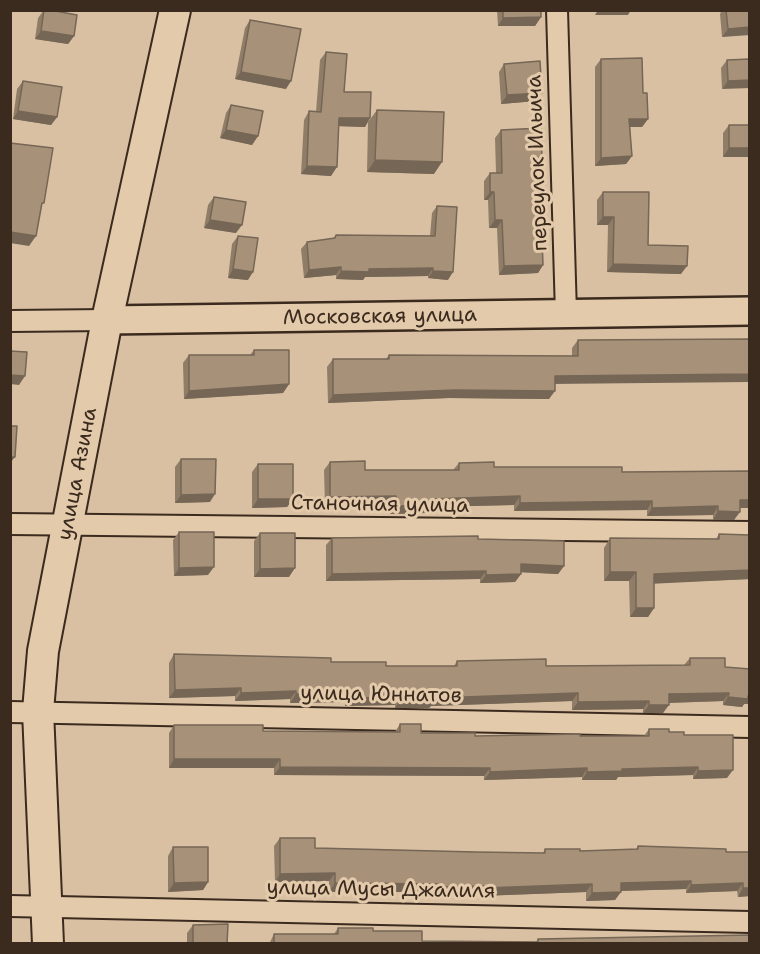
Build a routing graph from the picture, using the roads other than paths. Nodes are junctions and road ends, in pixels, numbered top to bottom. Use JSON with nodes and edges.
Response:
{"nodes":[{"id":1,"x":175,"y":10,"type":"edge"},
{"id":2,"x":557,"y":10,"type":"edge"},
{"id":3,"x":750,"y":311,"type":"edge"},
{"id":4,"x":566,"y":314,"type":"junction"},
{"id":5,"x":107,"y":320,"type":"junction"},
{"id":6,"x":10,"y":321,"type":"edge"},
{"id":7,"x":10,"y":524,"type":"edge"},
{"id":8,"x":67,"y":526,"type":"junction"},
{"id":9,"x":750,"y":532,"type":"edge"},
{"id":10,"x":24,"y":712,"type":"edge"},
{"id":11,"x":750,"y":727,"type":"edge"},
{"id":12,"x":10,"y":906,"type":"edge"},
{"id":13,"x":45,"y":906,"type":"junction"},
{"id":14,"x":750,"y":922,"type":"edge"},
{"id":15,"x":48,"y":944,"type":"edge"}],
"edges":[{"from":1,"to":5,"type":"main road","name":"улица Азина"},
{"from":2,"to":4,"type":"street","name":"переулок Ильича"},
{"from":3,"to":4,"type":"street","name":"Московская улица"},
{"from":4,"to":5,"type":"street","name":"Московская улица"},
{"from":5,"to":6,"type":"street","name":"Московская улица"},
{"from":5,"to":8,"type":"main road","name":"улица Азина"},
{"from":7,"to":8,"type":"street","name":"Станочная улица"},
{"from":8,"to":9,"type":"street","name":"Станочная улица"},
{"from":8,"to":10,"type":"main road","name":"улица Азина"},
{"from":10,"to":11,"type":"street","name":"улица Юннатов"},
{"from":10,"to":13,"type":"main road","name":"улица Азина"},
{"from":12,"to":13,"type":"street","name":"улица Мусы Джалиля"},
{"from":13,"to":14,"type":"street","name":"улица Мусы Джалиля"},
{"from":13,"to":15,"type":"main road","name":"улица Азина"}]}
